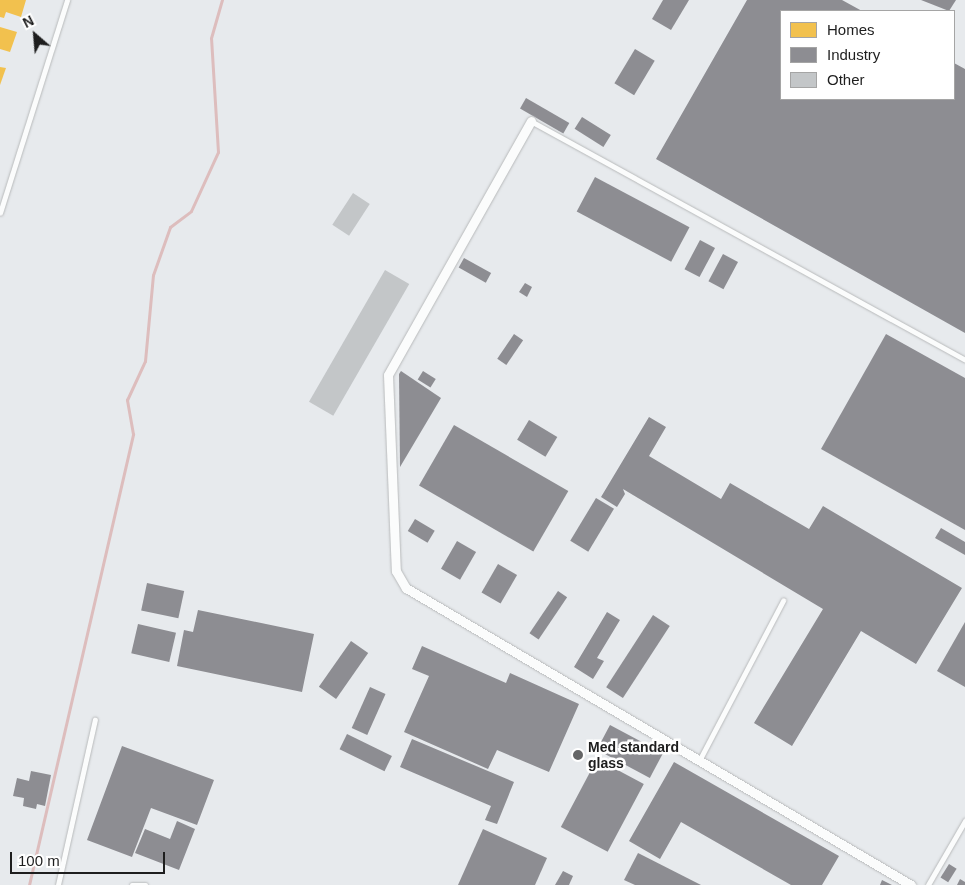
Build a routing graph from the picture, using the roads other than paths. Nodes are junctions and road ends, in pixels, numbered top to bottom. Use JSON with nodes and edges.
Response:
{"nodes":[{"id":1,"x":67,"y":0,"type":"edge"},
{"id":2,"x":531,"y":121,"type":"joint"},
{"id":3,"x":0,"y":213,"type":"edge"},
{"id":4,"x":965,"y":360,"type":"edge"},
{"id":5,"x":783,"y":601,"type":"dead end"},
{"id":6,"x":95,"y":720,"type":"dead end"},
{"id":7,"x":699,"y":761,"type":"junction"},
{"id":8,"x":965,"y":821,"type":"edge"},
{"id":9,"x":58,"y":885,"type":"edge"},
{"id":10,"x":132,"y":885,"type":"edge"},
{"id":11,"x":146,"y":885,"type":"edge"},
{"id":12,"x":910,"y":885,"type":"edge"},
{"id":13,"x":928,"y":885,"type":"edge"}],
"edges":[{"from":1,"to":3,"type":"lane"},
{"from":2,"to":4,"type":"lane"},
{"from":2,"to":7,"type":"street"},
{"from":5,"to":7,"type":"lane"},
{"from":6,"to":9,"type":"lane"},
{"from":7,"to":12,"type":"street"},
{"from":8,"to":13,"type":"lane"},
{"from":10,"to":11,"type":"lane"}]}
